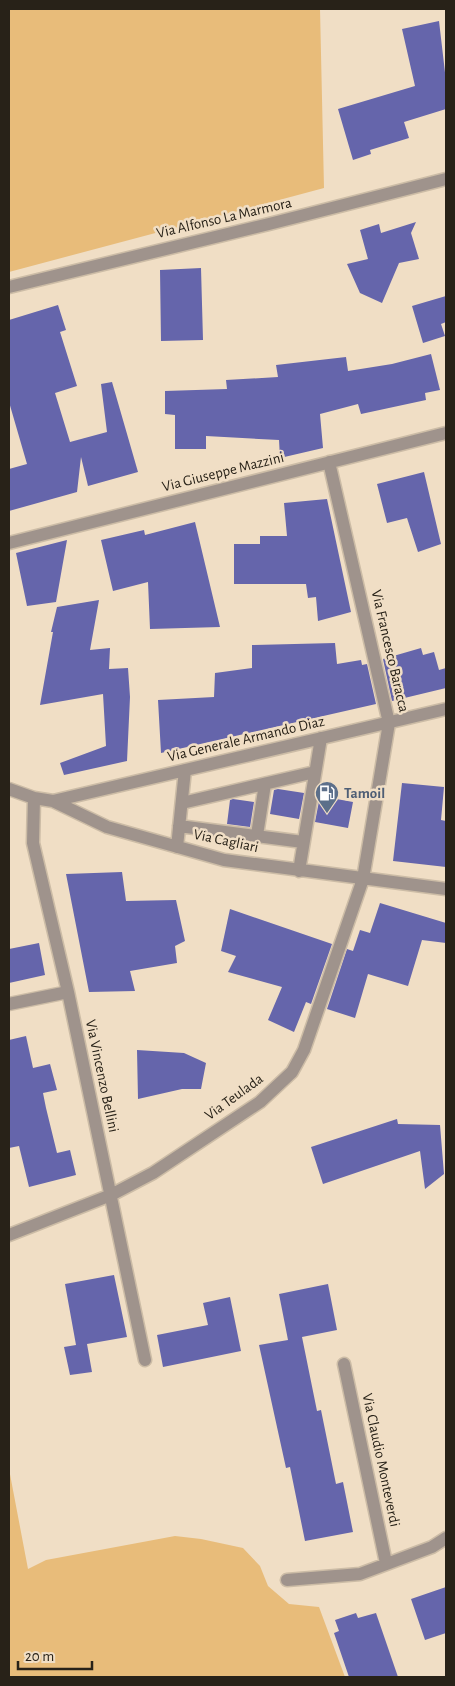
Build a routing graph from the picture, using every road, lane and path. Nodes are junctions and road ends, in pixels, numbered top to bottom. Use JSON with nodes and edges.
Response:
{"nodes":[{"id":1,"x":446,"y":179,"type":"edge"},
{"id":2,"x":9,"y":287,"type":"edge"},
{"id":3,"x":446,"y":433,"type":"edge"},
{"id":4,"x":329,"y":462,"type":"junction"},
{"id":5,"x":9,"y":543,"type":"edge"},
{"id":6,"x":446,"y":709,"type":"edge"},
{"id":7,"x":390,"y":722,"type":"junction"},
{"id":8,"x":321,"y":738,"type":"junction"},
{"id":9,"x":185,"y":770,"type":"junction"},
{"id":10,"x":315,"y":772,"type":"junction"},
{"id":11,"x":265,"y":784,"type":"junction"},
{"id":12,"x":9,"y":790,"type":"edge"},
{"id":13,"x":34,"y":798,"type":"junction"},
{"id":14,"x":53,"y":801,"type":"junction"},
{"id":15,"x":182,"y":803,"type":"junction"},
{"id":16,"x":180,"y":826,"type":"junction"},
{"id":17,"x":257,"y":835,"type":"junction"},
{"id":18,"x":303,"y":842,"type":"junction"},
{"id":19,"x":178,"y":847,"type":"junction"},
{"id":20,"x":299,"y":870,"type":"junction"},
{"id":21,"x":363,"y":879,"type":"junction"},
{"id":22,"x":446,"y":889,"type":"edge"},
{"id":23,"x":68,"y":992,"type":"junction"},
{"id":24,"x":9,"y":1004,"type":"edge"},
{"id":25,"x":111,"y":1195,"type":"junction"},
{"id":26,"x":9,"y":1235,"type":"edge"},
{"id":27,"x":145,"y":1360,"type":"dead end"},
{"id":28,"x":344,"y":1364,"type":"dead end"},
{"id":29,"x":446,"y":1538,"type":"edge"},
{"id":30,"x":386,"y":1563,"type":"junction"},
{"id":31,"x":287,"y":1580,"type":"dead end"}],
"edges":[{"from":1,"to":2,"type":"street","name":"Via Alfonso La Marmora"},
{"from":3,"to":4,"type":"street","name":"Via Giuseppe Mazzini"},
{"from":4,"to":5,"type":"street","name":"Via Giuseppe Mazzini"},
{"from":4,"to":7,"type":"street","name":"Via Francesco Baracca"},
{"from":6,"to":7,"type":"street","name":"Via Generale Armando Diaz"},
{"from":7,"to":8,"type":"street","name":"Via Generale Armando Diaz"},
{"from":7,"to":21,"type":"street","name":"Via Francesco Baracca"},
{"from":8,"to":9,"type":"street","name":"Via Generale Armando Diaz"},
{"from":8,"to":10,"type":"street"},
{"from":9,"to":14,"type":"street","name":"Via Generale Armando Diaz"},
{"from":9,"to":15,"type":"street"},
{"from":10,"to":11,"type":"street"},
{"from":10,"to":18,"type":"street"},
{"from":11,"to":15,"type":"street"},
{"from":11,"to":17,"type":"street"},
{"from":12,"to":13,"type":"street","name":"Via Cagliari"},
{"from":13,"to":14,"type":"street","name":"Via Cagliari"},
{"from":13,"to":23,"type":"street","name":"Via Vincenzo Bellini"},
{"from":14,"to":19,"type":"street","name":"Via Cagliari"},
{"from":15,"to":16,"type":"street"},
{"from":16,"to":17,"type":"street"},
{"from":16,"to":19,"type":"street"},
{"from":17,"to":18,"type":"street"},
{"from":18,"to":20,"type":"street"},
{"from":19,"to":20,"type":"street","name":"Via Cagliari"},
{"from":20,"to":21,"type":"street","name":"Via Cagliari"},
{"from":21,"to":22,"type":"street","name":"Via Cagliari"},
{"from":21,"to":25,"type":"street","name":"Via Teulada"},
{"from":23,"to":24,"type":"street"},
{"from":23,"to":25,"type":"street","name":"Via Vincenzo Bellini"},
{"from":25,"to":26,"type":"street","name":"Via Teulada"},
{"from":25,"to":27,"type":"street","name":"Via Vincenzo Bellini"},
{"from":28,"to":30,"type":"street","name":"Via Claudio Monteverdi"},
{"from":29,"to":30,"type":"street"},
{"from":30,"to":31,"type":"street"}]}
